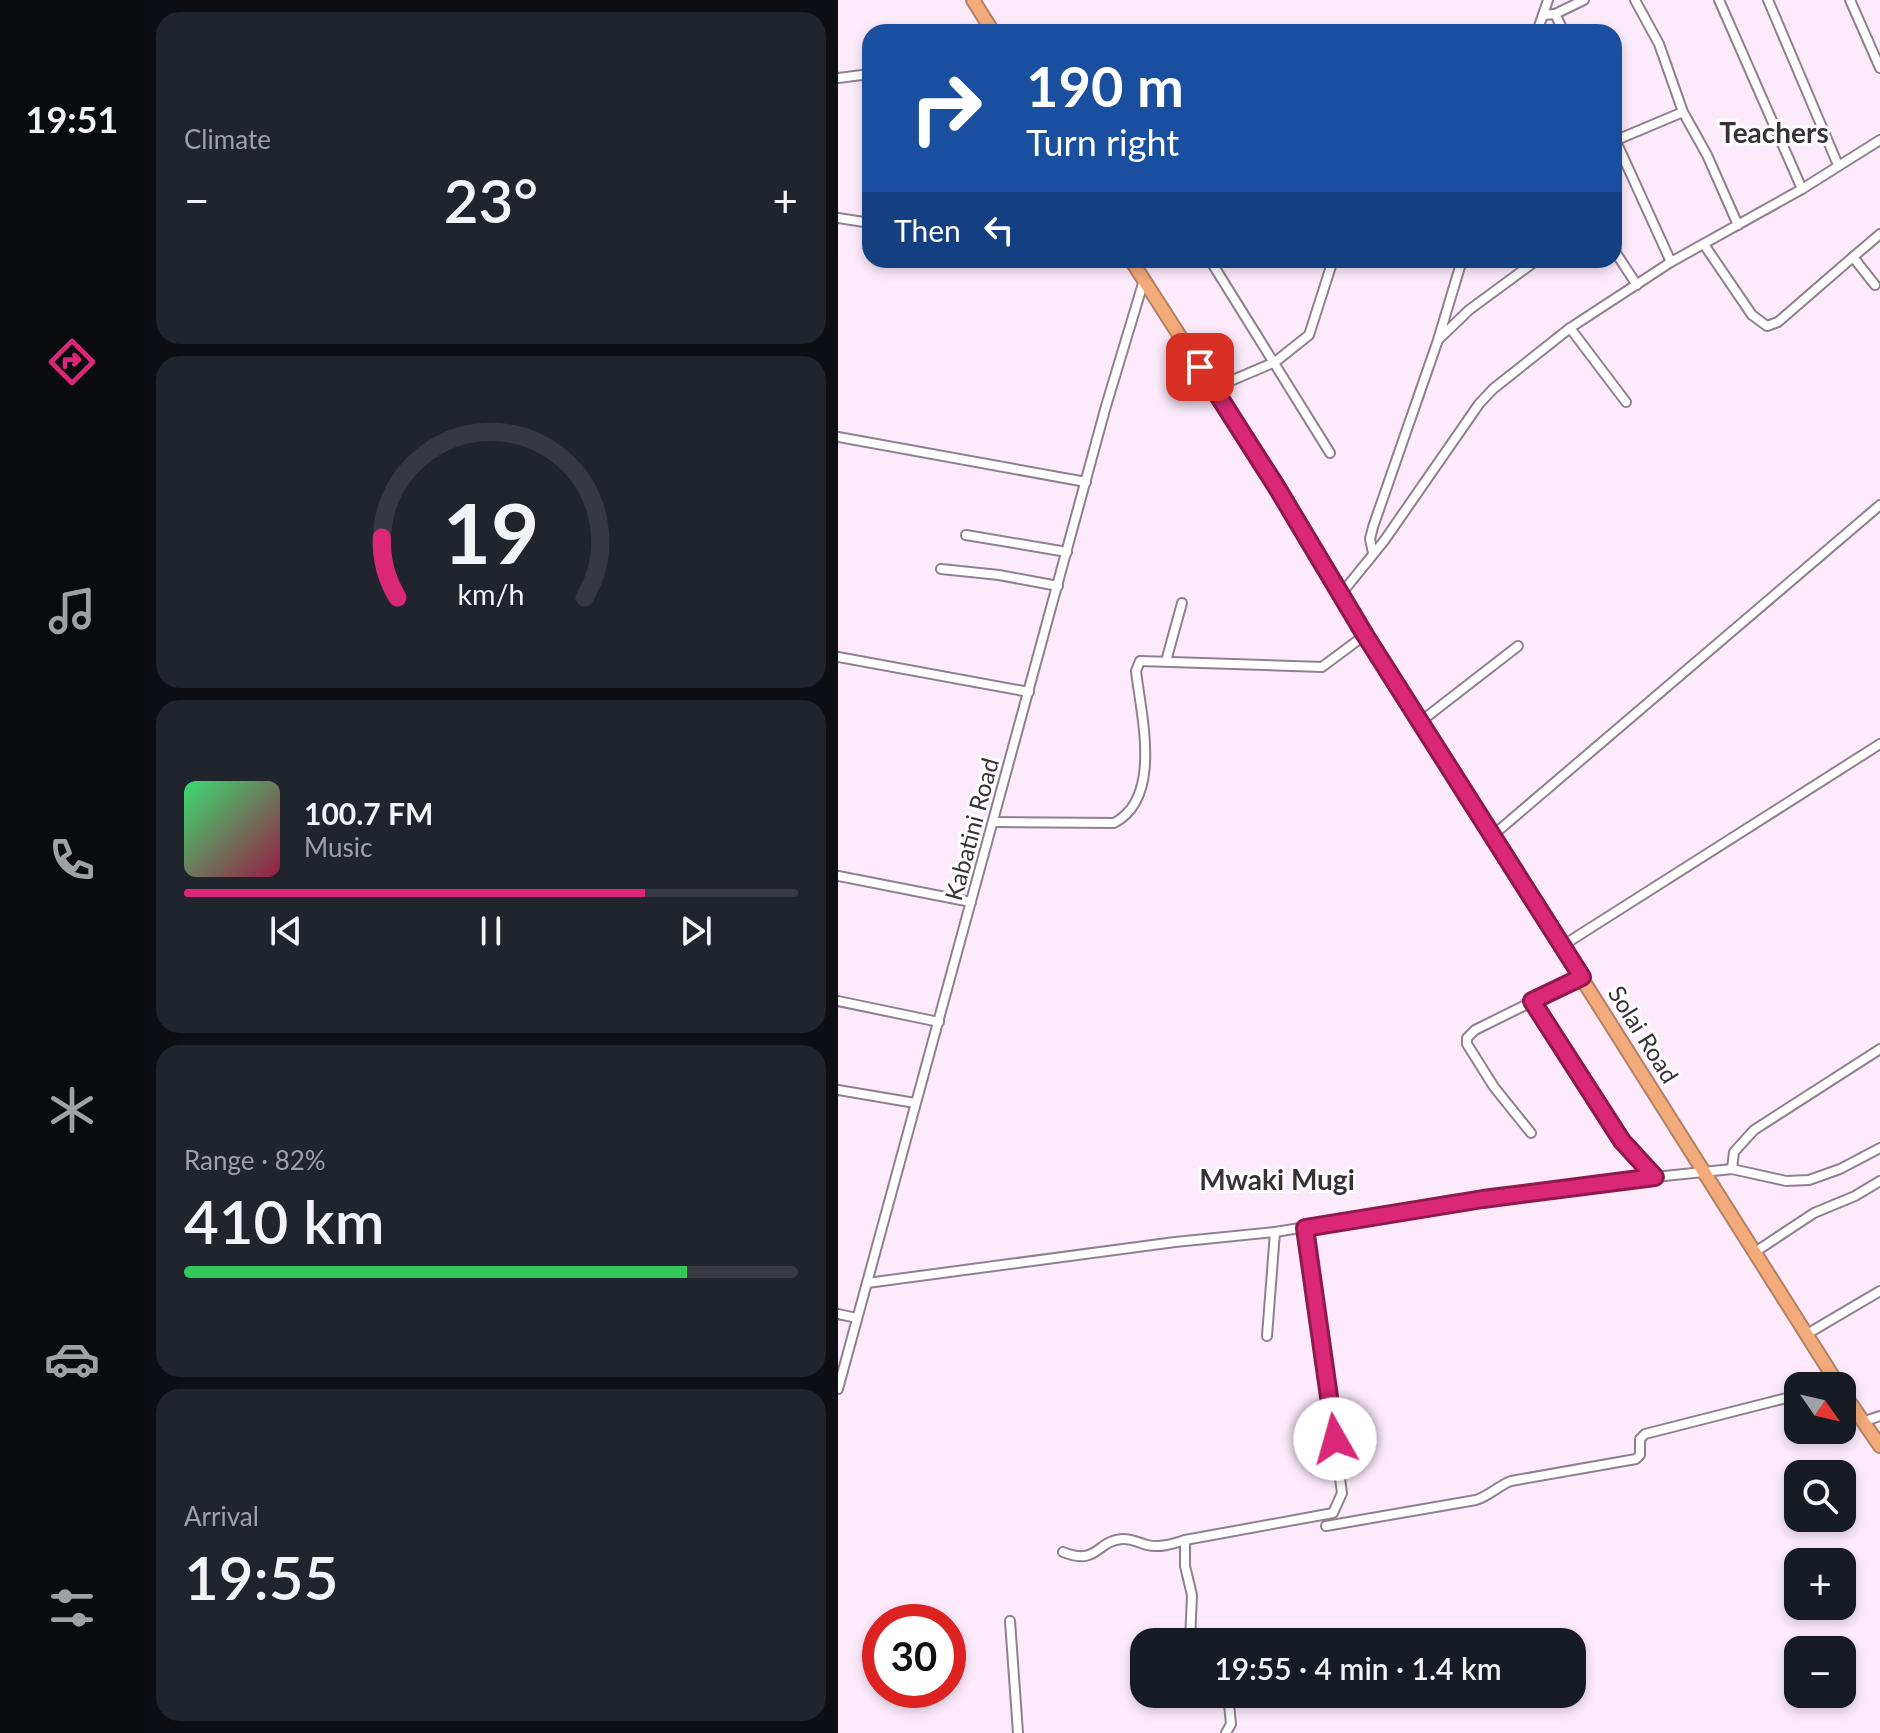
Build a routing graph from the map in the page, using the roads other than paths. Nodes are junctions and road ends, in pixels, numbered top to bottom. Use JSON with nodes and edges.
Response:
{"nodes":[{"id":1,"x":973,"y":0,"type":"edge"},
{"id":2,"x":1548,"y":0,"type":"edge"},
{"id":3,"x":1584,"y":0,"type":"edge"},
{"id":4,"x":1635,"y":0,"type":"edge"},
{"id":5,"x":1719,"y":0,"type":"edge"},
{"id":6,"x":1768,"y":0,"type":"edge"},
{"id":7,"x":1850,"y":0,"type":"edge"},
{"id":8,"x":1555,"y":14,"type":"junction"},
{"id":9,"x":1543,"y":15,"type":"junction"},
{"id":10,"x":988,"y":24,"type":"edge"},
{"id":11,"x":1540,"y":24,"type":"edge"},
{"id":12,"x":1560,"y":24,"type":"edge"},
{"id":13,"x":1880,"y":68,"type":"edge"},
{"id":14,"x":862,"y":75,"type":"edge"},
{"id":15,"x":838,"y":78,"type":"edge"},
{"id":16,"x":1683,"y":112,"type":"junction"},
{"id":17,"x":1622,"y":136,"type":"edge"},
{"id":18,"x":1880,"y":140,"type":"edge"},
{"id":19,"x":1622,"y":156,"type":"edge"},
{"id":20,"x":1838,"y":165,"type":"junction"},
{"id":21,"x":1802,"y":189,"type":"junction"},
{"id":22,"x":838,"y":218,"type":"edge"},
{"id":23,"x":862,"y":222,"type":"edge"},
{"id":24,"x":1738,"y":225,"type":"junction"},
{"id":25,"x":1880,"y":234,"type":"edge"},
{"id":26,"x":1705,"y":246,"type":"junction"},
{"id":27,"x":1853,"y":257,"type":"junction"},
{"id":28,"x":1622,"y":262,"type":"edge"},
{"id":29,"x":1671,"y":262,"type":"junction"},
{"id":30,"x":1136,"y":268,"type":"edge"},
{"id":31,"x":1215,"y":268,"type":"edge"},
{"id":32,"x":1330,"y":268,"type":"edge"},
{"id":33,"x":1460,"y":268,"type":"edge"},
{"id":34,"x":1526,"y":268,"type":"edge"},
{"id":35,"x":1144,"y":280,"type":"junction"},
{"id":36,"x":1637,"y":285,"type":"junction"},
{"id":37,"x":1875,"y":285,"type":"dead end"},
{"id":38,"x":1570,"y":328,"type":"junction"},
{"id":39,"x":1438,"y":340,"type":"junction"},
{"id":40,"x":1275,"y":362,"type":"junction"},
{"id":41,"x":1214,"y":388,"type":"junction"},
{"id":42,"x":1626,"y":402,"type":"dead end"},
{"id":43,"x":838,"y":437,"type":"edge"},
{"id":44,"x":1330,"y":453,"type":"dead end"},
{"id":45,"x":1086,"y":482,"type":"junction"},
{"id":46,"x":1880,"y":505,"type":"edge"},
{"id":47,"x":966,"y":535,"type":"dead end"},
{"id":48,"x":1067,"y":552,"type":"junction"},
{"id":49,"x":1373,"y":553,"type":"junction"},
{"id":50,"x":941,"y":569,"type":"dead end"},
{"id":51,"x":1058,"y":586,"type":"junction"},
{"id":52,"x":1341,"y":594,"type":"junction"},
{"id":53,"x":1182,"y":603,"type":"dead end"},
{"id":54,"x":1365,"y":635,"type":"junction"},
{"id":55,"x":1518,"y":646,"type":"dead end"},
{"id":56,"x":838,"y":657,"type":"edge"},
{"id":57,"x":1166,"y":661,"type":"junction"},
{"id":58,"x":1029,"y":692,"type":"junction"},
{"id":59,"x":1420,"y":722,"type":"junction"},
{"id":60,"x":1880,"y":744,"type":"edge"},
{"id":61,"x":993,"y":822,"type":"junction"},
{"id":62,"x":1492,"y":836,"type":"junction"},
{"id":63,"x":838,"y":876,"type":"edge"},
{"id":64,"x":971,"y":902,"type":"junction"},
{"id":65,"x":1562,"y":946,"type":"junction"},
{"id":66,"x":1582,"y":977,"type":"junction"},
{"id":67,"x":838,"y":1001,"type":"edge"},
{"id":68,"x":1532,"y":1001,"type":"junction"},
{"id":69,"x":939,"y":1022,"type":"junction"},
{"id":70,"x":1880,"y":1049,"type":"edge"},
{"id":71,"x":838,"y":1090,"type":"edge"},
{"id":72,"x":915,"y":1103,"type":"junction"},
{"id":73,"x":1531,"y":1133,"type":"dead end"},
{"id":74,"x":1880,"y":1148,"type":"edge"},
{"id":75,"x":1732,"y":1169,"type":"junction"},
{"id":76,"x":1704,"y":1171,"type":"junction"},
{"id":77,"x":1655,"y":1177,"type":"junction"},
{"id":78,"x":1880,"y":1181,"type":"edge"},
{"id":79,"x":1305,"y":1228,"type":"junction"},
{"id":80,"x":1275,"y":1232,"type":"junction"},
{"id":81,"x":1755,"y":1252,"type":"junction"},
{"id":82,"x":867,"y":1283,"type":"junction"},
{"id":83,"x":1880,"y":1291,"type":"edge"},
{"id":84,"x":838,"y":1314,"type":"edge"},
{"id":85,"x":857,"y":1318,"type":"junction"},
{"id":86,"x":1807,"y":1334,"type":"junction"},
{"id":87,"x":1267,"y":1336,"type":"dead end"},
{"id":88,"x":1830,"y":1372,"type":"edge"},
{"id":89,"x":838,"y":1389,"type":"edge"},
{"id":90,"x":1784,"y":1399,"type":"edge"},
{"id":91,"x":1856,"y":1413,"type":"edge"},
{"id":92,"x":1880,"y":1416,"type":"edge"},
{"id":93,"x":1862,"y":1422,"type":"junction"},
{"id":94,"x":1880,"y":1446,"type":"edge"},
{"id":95,"x":1326,"y":1526,"type":"dead end"},
{"id":96,"x":1185,"y":1540,"type":"junction"},
{"id":97,"x":1063,"y":1552,"type":"dead end"},
{"id":98,"x":1010,"y":1621,"type":"dead end"},
{"id":99,"x":1191,"y":1628,"type":"edge"},
{"id":100,"x":1229,"y":1708,"type":"edge"},
{"id":101,"x":1018,"y":1733,"type":"edge"},
{"id":102,"x":1226,"y":1733,"type":"edge"}],
"edges":[{"from":1,"to":10,"type":"highway"},
{"from":2,"to":9,"type":"street"},
{"from":3,"to":8,"type":"street"},
{"from":4,"to":16,"type":"street"},
{"from":5,"to":21,"type":"street"},
{"from":6,"to":20,"type":"street"},
{"from":7,"to":13,"type":"street"},
{"from":8,"to":9,"type":"street"},
{"from":8,"to":12,"type":"street"},
{"from":9,"to":11,"type":"street"},
{"from":14,"to":15,"type":"street"},
{"from":16,"to":17,"type":"street"},
{"from":16,"to":24,"type":"street"},
{"from":18,"to":20,"type":"street"},
{"from":19,"to":29,"type":"street"},
{"from":20,"to":21,"type":"street"},
{"from":21,"to":24,"type":"street"},
{"from":22,"to":23,"type":"street"},
{"from":24,"to":26,"type":"street"},
{"from":25,"to":27,"type":"street"},
{"from":26,"to":27,"type":"street"},
{"from":26,"to":29,"type":"street"},
{"from":27,"to":37,"type":"street"},
{"from":28,"to":36,"type":"street"},
{"from":29,"to":36,"type":"street"},
{"from":30,"to":35,"type":"highway","name":"Solai Road"},
{"from":31,"to":40,"type":"street"},
{"from":32,"to":40,"type":"street"},
{"from":33,"to":39,"type":"street"},
{"from":34,"to":39,"type":"street"},
{"from":35,"to":41,"type":"highway","name":"Solai Road"},
{"from":35,"to":45,"type":"street","name":"Kabatini Road"},
{"from":36,"to":38,"type":"street"},
{"from":38,"to":42,"type":"street"},
{"from":38,"to":49,"type":"street"},
{"from":39,"to":49,"type":"street"},
{"from":40,"to":41,"type":"street"},
{"from":40,"to":44,"type":"street"},
{"from":41,"to":52,"type":"highway","name":"Solai Road"},
{"from":43,"to":45,"type":"street"},
{"from":45,"to":48,"type":"street","name":"Kabatini Road"},
{"from":46,"to":62,"type":"street"},
{"from":47,"to":48,"type":"street"},
{"from":48,"to":51,"type":"street","name":"Kabatini Road"},
{"from":49,"to":52,"type":"street"},
{"from":50,"to":51,"type":"street"},
{"from":51,"to":58,"type":"street","name":"Kabatini Road"},
{"from":52,"to":54,"type":"highway","name":"Solai Road"},
{"from":53,"to":57,"type":"street"},
{"from":54,"to":57,"type":"street"},
{"from":54,"to":59,"type":"highway","name":"Solai Road"},
{"from":55,"to":59,"type":"street"},
{"from":56,"to":58,"type":"street"},
{"from":57,"to":61,"type":"street"},
{"from":58,"to":61,"type":"street","name":"Kabatini Road"},
{"from":59,"to":62,"type":"highway","name":"Solai Road"},
{"from":60,"to":65,"type":"street"},
{"from":61,"to":64,"type":"street","name":"Kabatini Road"},
{"from":62,"to":65,"type":"highway","name":"Solai Road"},
{"from":63,"to":64,"type":"street"},
{"from":64,"to":69,"type":"street","name":"Kabatini Road"},
{"from":65,"to":66,"type":"highway","name":"Solai Road"},
{"from":66,"to":68,"type":"street"},
{"from":66,"to":76,"type":"highway","name":"Solai Road"},
{"from":67,"to":69,"type":"street"},
{"from":68,"to":73,"type":"street"},
{"from":68,"to":77,"type":"street"},
{"from":69,"to":72,"type":"street","name":"Kabatini Road"},
{"from":70,"to":75,"type":"street"},
{"from":71,"to":72,"type":"street"},
{"from":72,"to":82,"type":"street","name":"Kabatini Road"},
{"from":74,"to":75,"type":"street"},
{"from":75,"to":76,"type":"street"},
{"from":76,"to":77,"type":"street"},
{"from":76,"to":81,"type":"highway","name":"Solai Road"},
{"from":77,"to":79,"type":"street"},
{"from":78,"to":81,"type":"street"},
{"from":79,"to":80,"type":"street"},
{"from":79,"to":96,"type":"street"},
{"from":80,"to":82,"type":"street"},
{"from":80,"to":87,"type":"street"},
{"from":81,"to":86,"type":"highway","name":"Solai Road"},
{"from":82,"to":85,"type":"street","name":"Kabatini Road"},
{"from":83,"to":86,"type":"street"},
{"from":84,"to":85,"type":"street"},
{"from":85,"to":89,"type":"street","name":"Kabatini Road"},
{"from":86,"to":88,"type":"highway","name":"Solai Road"},
{"from":90,"to":95,"type":"street"},
{"from":91,"to":93,"type":"highway"},
{"from":92,"to":93,"type":"street"},
{"from":93,"to":94,"type":"highway"},
{"from":96,"to":97,"type":"street"},
{"from":96,"to":99,"type":"street"},
{"from":98,"to":101,"type":"street"},
{"from":100,"to":102,"type":"street"}]}
